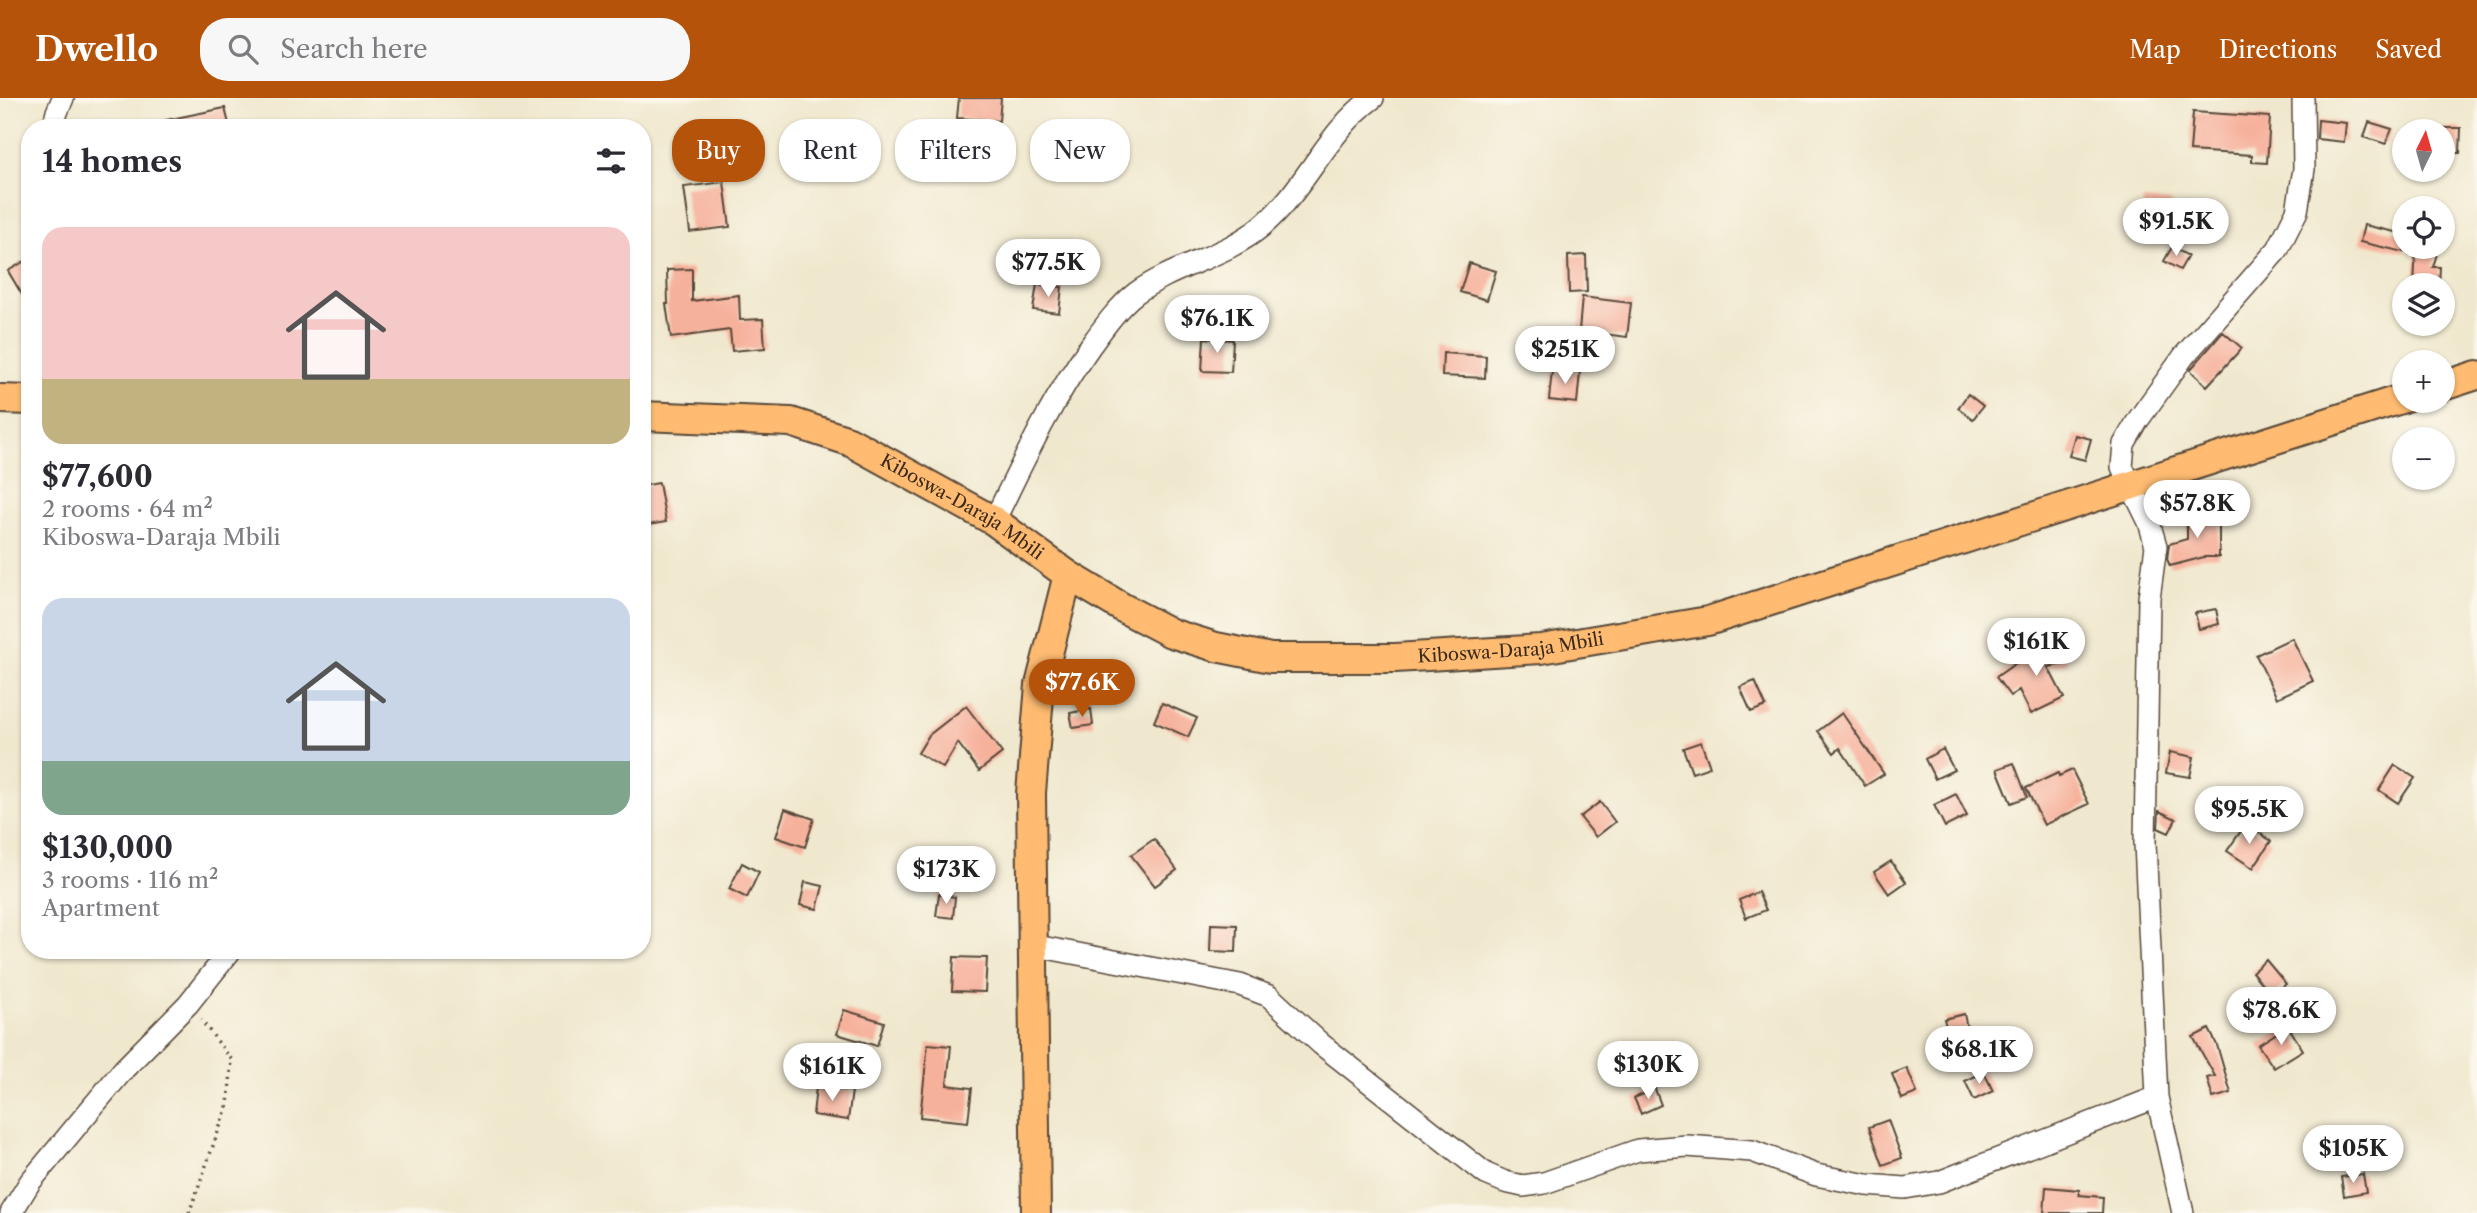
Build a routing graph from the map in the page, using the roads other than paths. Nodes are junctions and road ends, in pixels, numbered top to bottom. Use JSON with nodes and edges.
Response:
{"nodes":[{"id":1,"x":63,"y":98,"type":"edge"},
{"id":2,"x":1373,"y":98,"type":"edge"},
{"id":3,"x":2303,"y":98,"type":"edge"},
{"id":4,"x":55,"y":119,"type":"edge"},
{"id":5,"x":2477,"y":375,"type":"edge"},
{"id":6,"x":2455,"y":382,"type":"edge"},
{"id":7,"x":0,"y":399,"type":"edge"},
{"id":8,"x":21,"y":400,"type":"edge"},
{"id":9,"x":2392,"y":402,"type":"edge"},
{"id":10,"x":651,"y":416,"type":"edge"},
{"id":11,"x":2132,"y":485,"type":"junction"},
{"id":12,"x":994,"y":521,"type":"junction"},
{"id":13,"x":1068,"y":575,"type":"junction"},
{"id":14,"x":1031,"y":944,"type":"junction"},
{"id":15,"x":224,"y":959,"type":"edge"},
{"id":16,"x":2157,"y":1097,"type":"junction"},
{"id":17,"x":10,"y":1213,"type":"edge"},
{"id":18,"x":1036,"y":1213,"type":"edge"},
{"id":19,"x":2183,"y":1213,"type":"edge"}],
"edges":[{"from":1,"to":4,"type":"street"},
{"from":2,"to":12,"type":"street"},
{"from":3,"to":11,"type":"street"},
{"from":5,"to":6,"type":"main road"},
{"from":7,"to":8,"type":"main road"},
{"from":9,"to":11,"type":"main road","name":"Kiboswa-Daraja Mbili"},
{"from":10,"to":12,"type":"main road","name":"Kiboswa-Daraja Mbili"},
{"from":11,"to":13,"type":"main road","name":"Kiboswa-Daraja Mbili"},
{"from":11,"to":16,"type":"street"},
{"from":12,"to":13,"type":"main road","name":"Kiboswa-Daraja Mbili"},
{"from":13,"to":14,"type":"main road"},
{"from":14,"to":16,"type":"street"},
{"from":14,"to":18,"type":"main road"},
{"from":15,"to":17,"type":"street"},
{"from":16,"to":19,"type":"street"}]}
